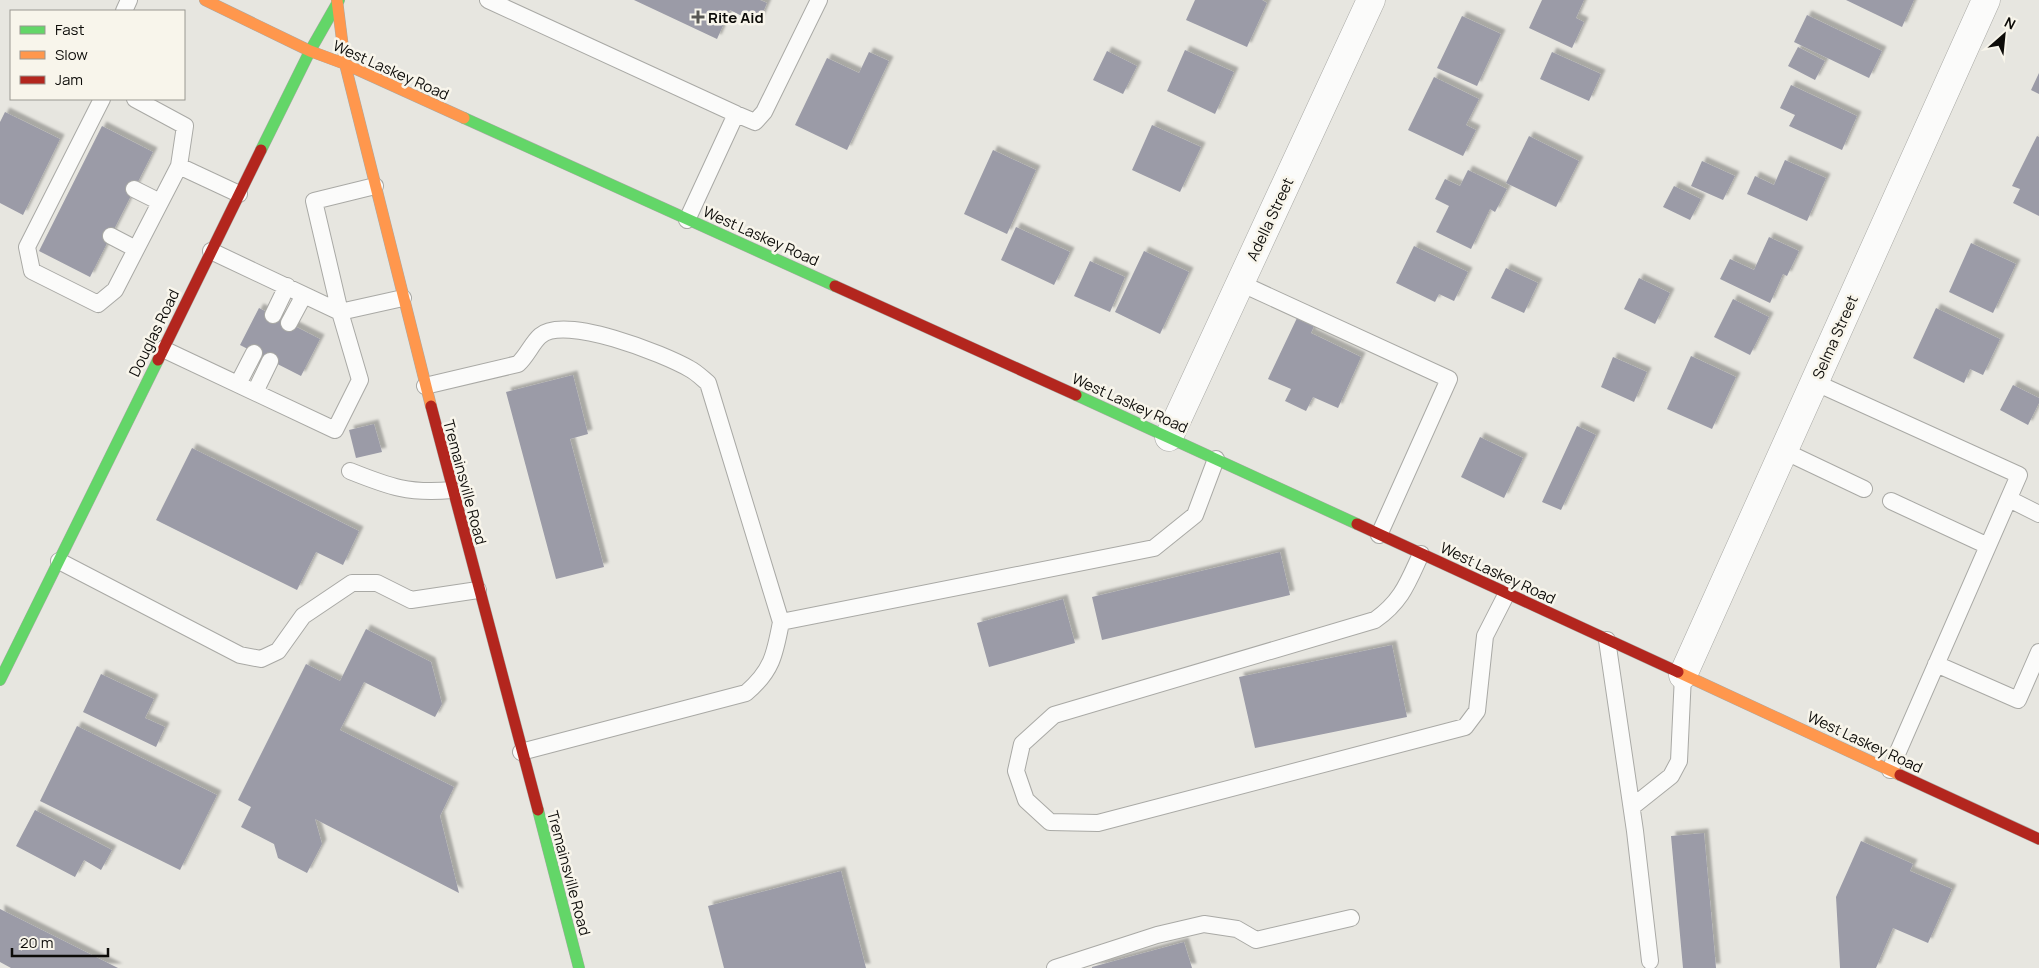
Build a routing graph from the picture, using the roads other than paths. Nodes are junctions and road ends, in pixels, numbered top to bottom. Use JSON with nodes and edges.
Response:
{"nodes":[{"id":1,"x":206,"y":0,"type":"edge"},
{"id":2,"x":488,"y":0,"type":"edge"},
{"id":3,"x":819,"y":0,"type":"edge"},
{"id":4,"x":1371,"y":0,"type":"edge"},
{"id":5,"x":1986,"y":0,"type":"edge"},
{"id":6,"x":338,"y":1,"type":"edge"},
{"id":7,"x":310,"y":52,"type":"junction"},
{"id":8,"x":345,"y":64,"type":"junction"},
{"id":9,"x":102,"y":100,"type":"edge"},
{"id":10,"x":137,"y":100,"type":"edge"},
{"id":11,"x":736,"y":114,"type":"junction"},
{"id":12,"x":179,"y":166,"type":"junction"},
{"id":13,"x":375,"y":186,"type":"junction"},
{"id":14,"x":134,"y":189,"type":"dead end"},
{"id":15,"x":239,"y":194,"type":"junction"},
{"id":16,"x":160,"y":202,"type":"junction"},
{"id":17,"x":687,"y":220,"type":"junction"},
{"id":18,"x":111,"y":236,"type":"dead end"},
{"id":19,"x":136,"y":250,"type":"junction"},
{"id":20,"x":212,"y":250,"type":"junction"},
{"id":21,"x":1240,"y":283,"type":"junction"},
{"id":22,"x":287,"y":286,"type":"junction"},
{"id":23,"x":304,"y":294,"type":"junction"},
{"id":24,"x":403,"y":298,"type":"junction"},
{"id":25,"x":340,"y":312,"type":"junction"},
{"id":26,"x":273,"y":315,"type":"dead end"},
{"id":27,"x":289,"y":323,"type":"dead end"},
{"id":28,"x":163,"y":349,"type":"junction"},
{"id":29,"x":254,"y":353,"type":"dead end"},
{"id":30,"x":270,"y":361,"type":"dead end"},
{"id":31,"x":1814,"y":382,"type":"junction"},
{"id":32,"x":238,"y":384,"type":"junction"},
{"id":33,"x":425,"y":386,"type":"junction"},
{"id":34,"x":255,"y":392,"type":"junction"},
{"id":35,"x":1169,"y":437,"type":"junction"},
{"id":36,"x":1784,"y":451,"type":"junction"},
{"id":37,"x":1216,"y":459,"type":"junction"},
{"id":38,"x":350,"y":471,"type":"dead end"},
{"id":39,"x":1864,"y":488,"type":"dead end"},
{"id":40,"x":452,"y":490,"type":"junction"},
{"id":41,"x":2009,"y":500,"type":"junction"},
{"id":42,"x":1891,"y":501,"type":"dead end"},
{"id":43,"x":2039,"y":514,"type":"edge"},
{"id":44,"x":1379,"y":535,"type":"junction"},
{"id":45,"x":1988,"y":546,"type":"junction"},
{"id":46,"x":1421,"y":554,"type":"junction"},
{"id":47,"x":58,"y":561,"type":"junction"},
{"id":48,"x":478,"y":590,"type":"junction"},
{"id":49,"x":1507,"y":593,"type":"junction"},
{"id":50,"x":781,"y":622,"type":"junction"},
{"id":51,"x":1608,"y":640,"type":"junction"},
{"id":52,"x":2039,"y":652,"type":"edge"},
{"id":53,"x":1936,"y":664,"type":"junction"},
{"id":54,"x":1683,"y":675,"type":"junction"},
{"id":55,"x":0,"y":680,"type":"edge"},
{"id":56,"x":521,"y":752,"type":"junction"},
{"id":57,"x":1890,"y":770,"type":"junction"},
{"id":58,"x":1632,"y":807,"type":"junction"},
{"id":59,"x":2039,"y":839,"type":"edge"},
{"id":60,"x":1351,"y":918,"type":"dead end"},
{"id":61,"x":1650,"y":961,"type":"dead end"},
{"id":62,"x":579,"y":968,"type":"edge"},
{"id":63,"x":1055,"y":968,"type":"edge"}],
"edges":[{"from":1,"to":7,"type":"main road","name":"West Laskey Road"},
{"from":2,"to":11,"type":"lane"},
{"from":3,"to":11,"type":"lane"},
{"from":4,"to":21,"type":"street","name":"Adella Street"},
{"from":5,"to":31,"type":"street","name":"Selma Street"},
{"from":6,"to":7,"type":"main road","name":"Douglas Road"},
{"from":6,"to":8,"type":"main road","name":"Tremainsville Road"},
{"from":7,"to":8,"type":"main road","name":"West Laskey Road"},
{"from":7,"to":15,"type":"main road","name":"Douglas Road"},
{"from":8,"to":13,"type":"main road","name":"Tremainsville Road"},
{"from":8,"to":17,"type":"main road","name":"West Laskey Road"},
{"from":9,"to":19,"type":"lane"},
{"from":10,"to":12,"type":"lane"},
{"from":11,"to":17,"type":"lane"},
{"from":12,"to":15,"type":"lane"},
{"from":12,"to":16,"type":"lane"},
{"from":13,"to":24,"type":"main road","name":"Tremainsville Road"},
{"from":13,"to":25,"type":"lane"},
{"from":14,"to":16,"type":"lane"},
{"from":15,"to":20,"type":"main road","name":"Douglas Road"},
{"from":16,"to":19,"type":"lane"},
{"from":17,"to":35,"type":"main road","name":"West Laskey Road"},
{"from":18,"to":19,"type":"lane"},
{"from":20,"to":22,"type":"lane"},
{"from":20,"to":28,"type":"main road","name":"Douglas Road"},
{"from":21,"to":35,"type":"street","name":"Adella Street"},
{"from":21,"to":44,"type":"lane"},
{"from":22,"to":23,"type":"lane"},
{"from":22,"to":26,"type":"lane"},
{"from":23,"to":25,"type":"lane"},
{"from":23,"to":27,"type":"lane"},
{"from":24,"to":25,"type":"lane"},
{"from":24,"to":33,"type":"main road","name":"Tremainsville Road"},
{"from":25,"to":34,"type":"lane"},
{"from":28,"to":32,"type":"lane"},
{"from":28,"to":47,"type":"main road","name":"Douglas Road"},
{"from":29,"to":32,"type":"lane"},
{"from":30,"to":34,"type":"lane"},
{"from":31,"to":36,"type":"street","name":"Selma Street"},
{"from":31,"to":41,"type":"lane"},
{"from":32,"to":34,"type":"lane"},
{"from":33,"to":40,"type":"main road","name":"Tremainsville Road"},
{"from":33,"to":50,"type":"lane"},
{"from":35,"to":37,"type":"main road","name":"West Laskey Road"},
{"from":36,"to":39,"type":"lane"},
{"from":36,"to":54,"type":"street","name":"Selma Street"},
{"from":37,"to":44,"type":"main road","name":"West Laskey Road"},
{"from":37,"to":50,"type":"lane"},
{"from":38,"to":40,"type":"lane"},
{"from":40,"to":48,"type":"main road","name":"Tremainsville Road"},
{"from":41,"to":43,"type":"lane"},
{"from":41,"to":45,"type":"lane"},
{"from":42,"to":45,"type":"lane"},
{"from":44,"to":46,"type":"main road","name":"West Laskey Road"},
{"from":45,"to":53,"type":"lane"},
{"from":46,"to":49,"type":"main road","name":"West Laskey Road"},
{"from":46,"to":49,"type":"lane"},
{"from":47,"to":48,"type":"lane"},
{"from":47,"to":55,"type":"main road","name":"Douglas Road"},
{"from":48,"to":56,"type":"main road","name":"Tremainsville Road"},
{"from":49,"to":51,"type":"main road","name":"West Laskey Road"},
{"from":50,"to":56,"type":"lane"},
{"from":51,"to":54,"type":"main road","name":"West Laskey Road"},
{"from":51,"to":58,"type":"lane"},
{"from":52,"to":53,"type":"lane"},
{"from":53,"to":57,"type":"lane"},
{"from":54,"to":57,"type":"main road","name":"West Laskey Road"},
{"from":54,"to":58,"type":"lane"},
{"from":56,"to":62,"type":"main road","name":"Tremainsville Road"},
{"from":57,"to":59,"type":"main road","name":"West Laskey Road"},
{"from":58,"to":61,"type":"lane"},
{"from":60,"to":63,"type":"lane"}]}
